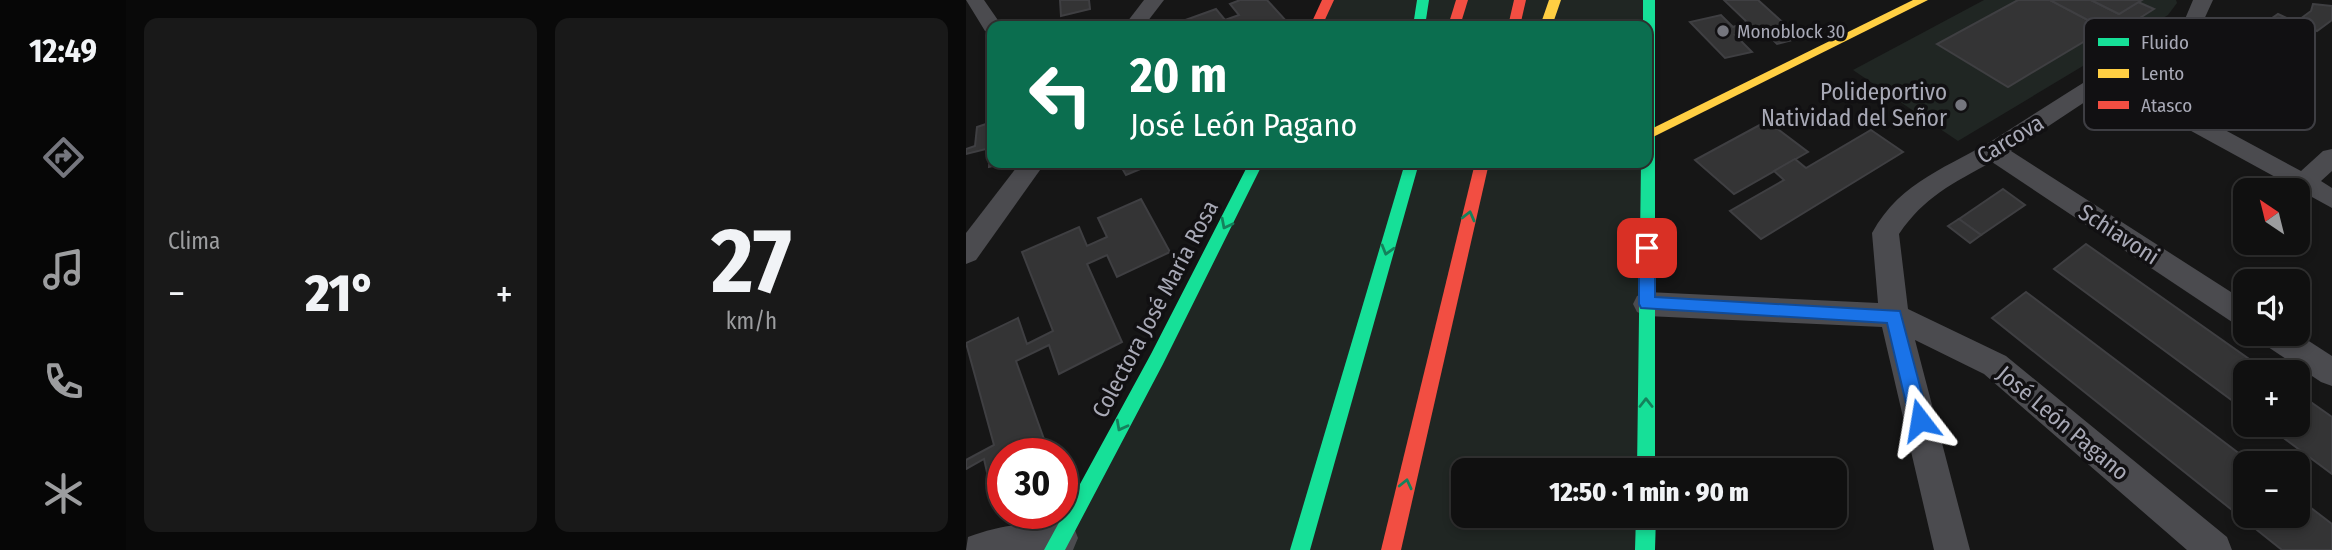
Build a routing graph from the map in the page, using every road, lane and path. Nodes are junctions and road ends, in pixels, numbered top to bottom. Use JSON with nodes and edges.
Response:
{"nodes":[{"id":1,"x":974,"y":0,"type":"edge"},
{"id":2,"x":1154,"y":0,"type":"edge"},
{"id":3,"x":1328,"y":0,"type":"edge"},
{"id":4,"x":1423,"y":0,"type":"edge"},
{"id":5,"x":1462,"y":0,"type":"edge"},
{"id":6,"x":1520,"y":0,"type":"edge"},
{"id":7,"x":1555,"y":0,"type":"edge"},
{"id":8,"x":1649,"y":0,"type":"edge"},
{"id":9,"x":1922,"y":0,"type":"edge"},
{"id":10,"x":2203,"y":0,"type":"edge"},
{"id":11,"x":2196,"y":18,"type":"edge"},
{"id":12,"x":988,"y":21,"type":"edge"},
{"id":13,"x":1138,"y":21,"type":"edge"},
{"id":14,"x":1318,"y":21,"type":"edge"},
{"id":15,"x":1420,"y":21,"type":"edge"},
{"id":16,"x":1456,"y":21,"type":"edge"},
{"id":17,"x":1515,"y":21,"type":"edge"},
{"id":18,"x":1548,"y":21,"type":"edge"},
{"id":19,"x":1649,"y":21,"type":"edge"},
{"id":20,"x":2084,"y":93,"type":"edge"},
{"id":21,"x":2206,"y":130,"type":"edge"},
{"id":22,"x":1652,"y":134,"type":"edge"},
{"id":23,"x":1993,"y":151,"type":"junction"},
{"id":24,"x":2332,"y":157,"type":"edge"},
{"id":25,"x":1029,"y":168,"type":"edge"},
{"id":26,"x":1253,"y":168,"type":"edge"},
{"id":27,"x":1407,"y":168,"type":"edge"},
{"id":28,"x":1411,"y":168,"type":"edge"},
{"id":29,"x":1481,"y":168,"type":"edge"},
{"id":30,"x":1648,"y":168,"type":"edge"},
{"id":31,"x":2294,"y":178,"type":"edge"},
{"id":32,"x":2309,"y":178,"type":"edge"},
{"id":33,"x":1406,"y":184,"type":"junction"},
{"id":34,"x":2310,"y":187,"type":"edge"},
{"id":35,"x":2332,"y":199,"type":"edge"},
{"id":36,"x":967,"y":249,"type":"edge"},
{"id":37,"x":1647,"y":304,"type":"junction"},
{"id":38,"x":2233,"y":308,"type":"edge"},
{"id":39,"x":1894,"y":316,"type":"junction"},
{"id":40,"x":2291,"y":346,"type":"edge"},
{"id":41,"x":2332,"y":373,"type":"edge"},
{"id":42,"x":1646,"y":458,"type":"edge"},
{"id":43,"x":1319,"y":480,"type":"junction"},
{"id":44,"x":1291,"y":527,"type":"dead end"},
{"id":45,"x":1646,"y":528,"type":"edge"},
{"id":46,"x":1057,"y":544,"type":"edge"},
{"id":47,"x":981,"y":550,"type":"edge"},
{"id":48,"x":1300,"y":550,"type":"edge"},
{"id":49,"x":1391,"y":550,"type":"edge"},
{"id":50,"x":1645,"y":550,"type":"edge"},
{"id":51,"x":1952,"y":550,"type":"edge"},
{"id":52,"x":2214,"y":550,"type":"edge"}],
"edges":[{"from":1,"to":12,"type":"street"},
{"from":2,"to":13,"type":"street"},
{"from":3,"to":14,"type":"main road"},
{"from":4,"to":15,"type":"main road"},
{"from":5,"to":16,"type":"main road"},
{"from":6,"to":17,"type":"main road"},
{"from":7,"to":18,"type":"main road"},
{"from":8,"to":19,"type":"main road"},
{"from":9,"to":22,"type":"main road"},
{"from":10,"to":11,"type":"street","name":"Carcova"},
{"from":20,"to":23,"type":"street","name":"Carcova"},
{"from":21,"to":31,"type":"street"},
{"from":23,"to":38,"type":"street","name":"Schiavoni"},
{"from":23,"to":39,"type":"street","name":"Carcova"},
{"from":24,"to":32,"type":"street"},
{"from":25,"to":36,"type":"street"},
{"from":26,"to":46,"type":"main road","name":"Colectora José María Rosa","one_way":true},
{"from":27,"to":33,"type":"main road"},
{"from":28,"to":33,"type":"main road"},
{"from":49,"to":29,"type":"main road","one_way":true},
{"from":30,"to":37,"type":"main road"},
{"from":33,"to":43,"type":"main road","one_way":true},
{"from":34,"to":35,"type":"street"},
{"from":37,"to":39,"type":"street","name":"José León Pagano"},
{"from":42,"to":37,"type":"main road","one_way":true},
{"from":39,"to":51,"type":"street","name":"Carcova"},
{"from":39,"to":52,"type":"street","name":"José León Pagano"},
{"from":40,"to":41,"type":"street"},
{"from":43,"to":44,"type":"main road"},
{"from":43,"to":48,"type":"main road"},
{"from":45,"to":50,"type":"main road"},
{"from":46,"to":47,"type":"street"}]}
